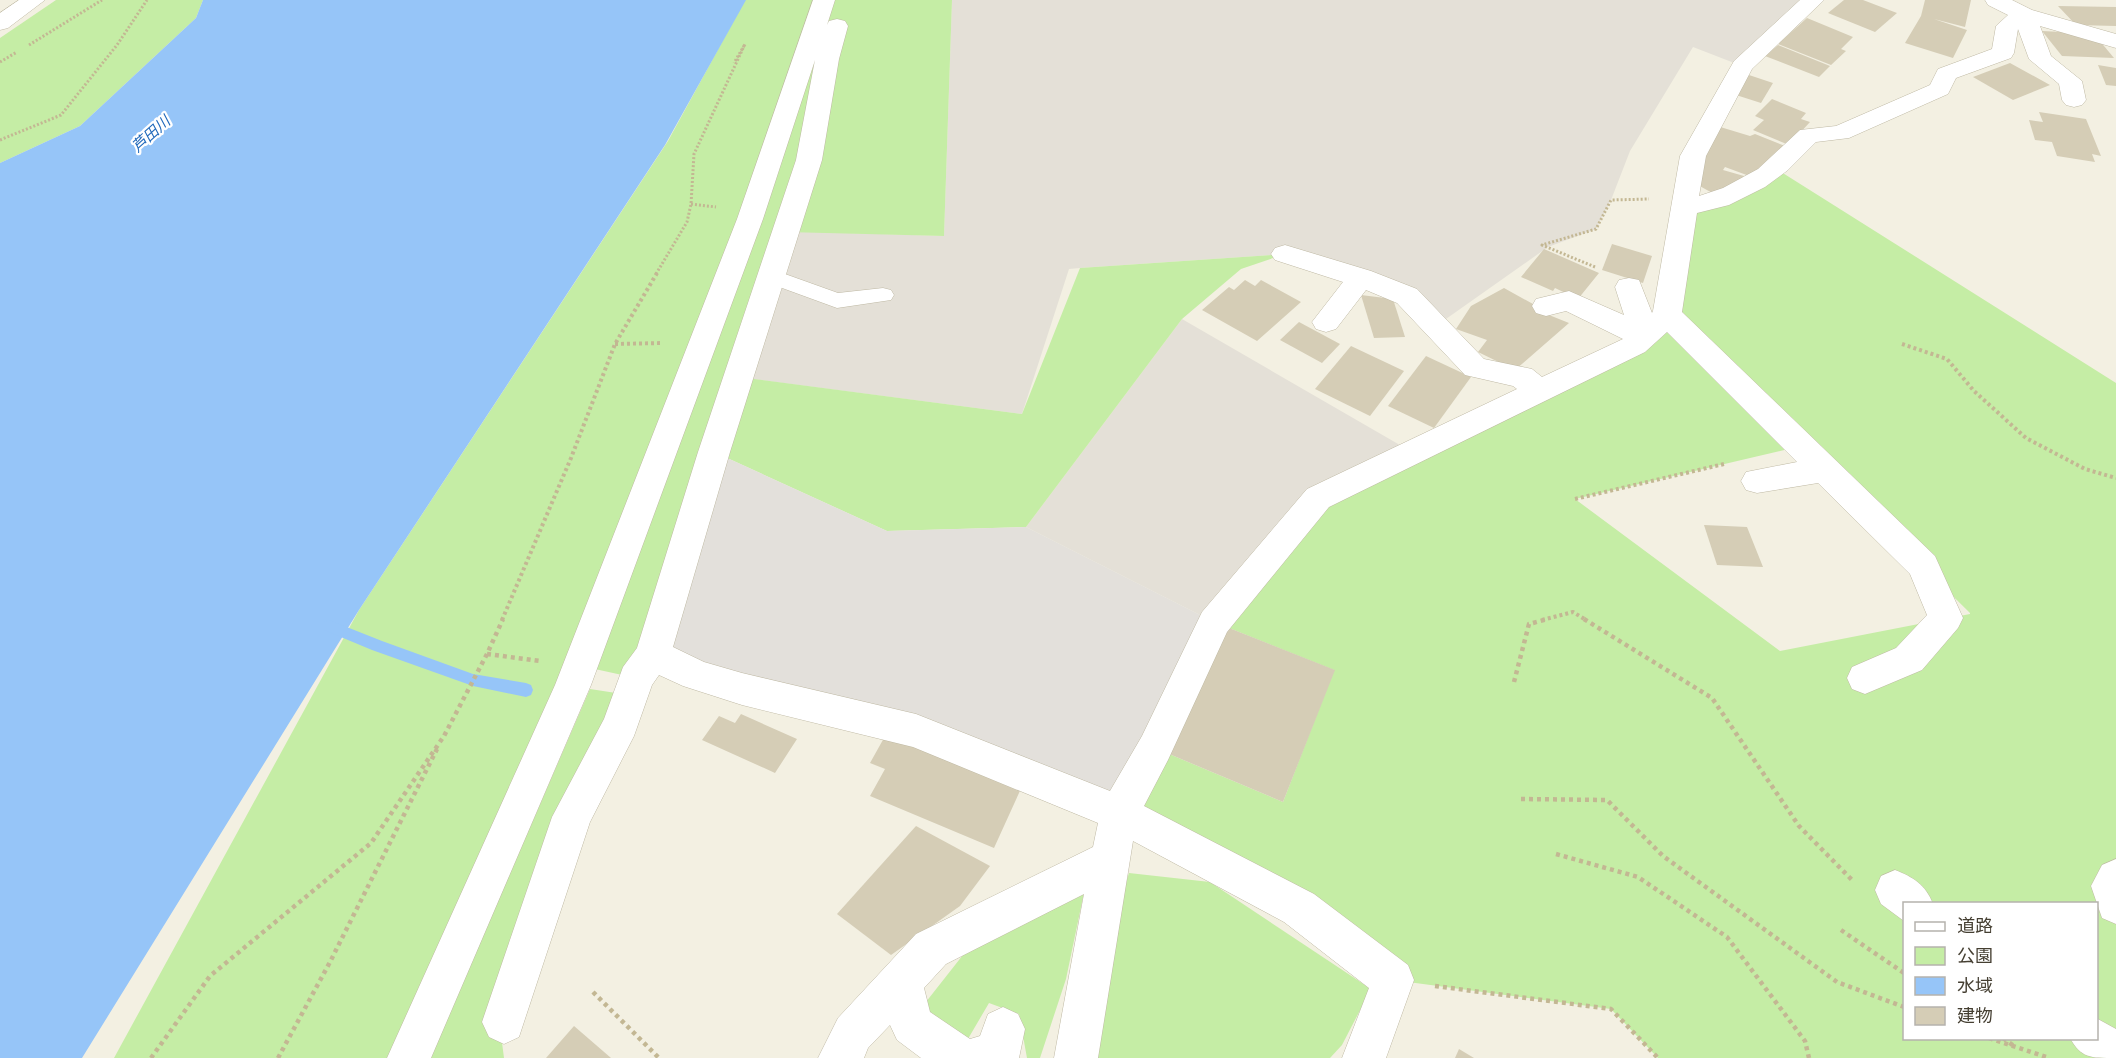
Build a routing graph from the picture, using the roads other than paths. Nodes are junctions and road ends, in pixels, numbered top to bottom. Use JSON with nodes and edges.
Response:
{"nodes":[{"id":1,"x":34,"y":0,"type":"edge"},
{"id":2,"x":824,"y":0,"type":"edge"},
{"id":3,"x":846,"y":0,"type":"edge"},
{"id":4,"x":1813,"y":0,"type":"edge"},
{"id":5,"x":1996,"y":0,"type":"edge"},
{"id":6,"x":2024,"y":15,"type":"junction"},
{"id":7,"x":0,"y":23,"type":"edge"},
{"id":8,"x":2116,"y":41,"type":"edge"},
{"id":9,"x":816,"y":58,"type":"junction"},
{"id":10,"x":2022,"y":59,"type":"dead end"},
{"id":11,"x":2074,"y":100,"type":"dead end"},
{"id":12,"x":1685,"y":202,"type":"junction"},
{"id":13,"x":1285,"y":254,"type":"dead end"},
{"id":14,"x":771,"y":276,"type":"junction"},
{"id":15,"x":1361,"y":278,"type":"junction"},
{"id":16,"x":1629,"y":287,"type":"dead end"},
{"id":17,"x":884,"y":295,"type":"dead end"},
{"id":18,"x":1546,"y":306,"type":"dead end"},
{"id":19,"x":1326,"y":322,"type":"dead end"},
{"id":20,"x":1656,"y":326,"type":"junction"},
{"id":21,"x":1541,"y":391,"type":"junction"},
{"id":22,"x":1824,"y":470,"type":"junction"},
{"id":23,"x":1745,"y":472,"type":"road end"},
{"id":24,"x":653,"y":654,"type":"junction"},
{"id":25,"x":1865,"y":678,"type":"dead end"},
{"id":26,"x":1116,"y":831,"type":"junction"},
{"id":27,"x":2116,"y":879,"type":"edge"},
{"id":28,"x":2116,"y":904,"type":"edge"},
{"id":29,"x":901,"y":981,"type":"junction"},
{"id":30,"x":504,"y":1022,"type":"dead end"},
{"id":31,"x":2095,"y":1040,"type":"edge"},
{"id":32,"x":2116,"y":1057,"type":"edge"},
{"id":33,"x":410,"y":1058,"type":"edge"},
{"id":34,"x":840,"y":1058,"type":"edge"},
{"id":35,"x":958,"y":1058,"type":"edge"},
{"id":36,"x":1076,"y":1058,"type":"edge"},
{"id":37,"x":1364,"y":1058,"type":"edge"}],
"edges":[{"from":1,"to":7,"type":"street"},
{"from":2,"to":9,"type":"street"},
{"from":3,"to":9,"type":"street"},
{"from":4,"to":12,"type":"street"},
{"from":5,"to":6,"type":"street"},
{"from":6,"to":8,"type":"street"},
{"from":6,"to":10,"type":"street"},
{"from":6,"to":11,"type":"street"},
{"from":6,"to":12,"type":"street"},
{"from":9,"to":14,"type":"street"},
{"from":9,"to":33,"type":"street"},
{"from":12,"to":20,"type":"street"},
{"from":13,"to":15,"type":"street"},
{"from":14,"to":17,"type":"lane"},
{"from":14,"to":24,"type":"street"},
{"from":15,"to":19,"type":"street"},
{"from":15,"to":21,"type":"street"},
{"from":16,"to":20,"type":"street"},
{"from":18,"to":20,"type":"street"},
{"from":20,"to":21,"type":"street"},
{"from":20,"to":22,"type":"street"},
{"from":21,"to":26,"type":"street"},
{"from":22,"to":23,"type":"street"},
{"from":22,"to":25,"type":"street"},
{"from":24,"to":26,"type":"street"},
{"from":24,"to":30,"type":"street"},
{"from":26,"to":29,"type":"street"},
{"from":26,"to":36,"type":"street"},
{"from":26,"to":37,"type":"street"},
{"from":27,"to":28,"type":"street"},
{"from":29,"to":34,"type":"street"},
{"from":29,"to":35,"type":"street"},
{"from":31,"to":32,"type":"street"}]}
